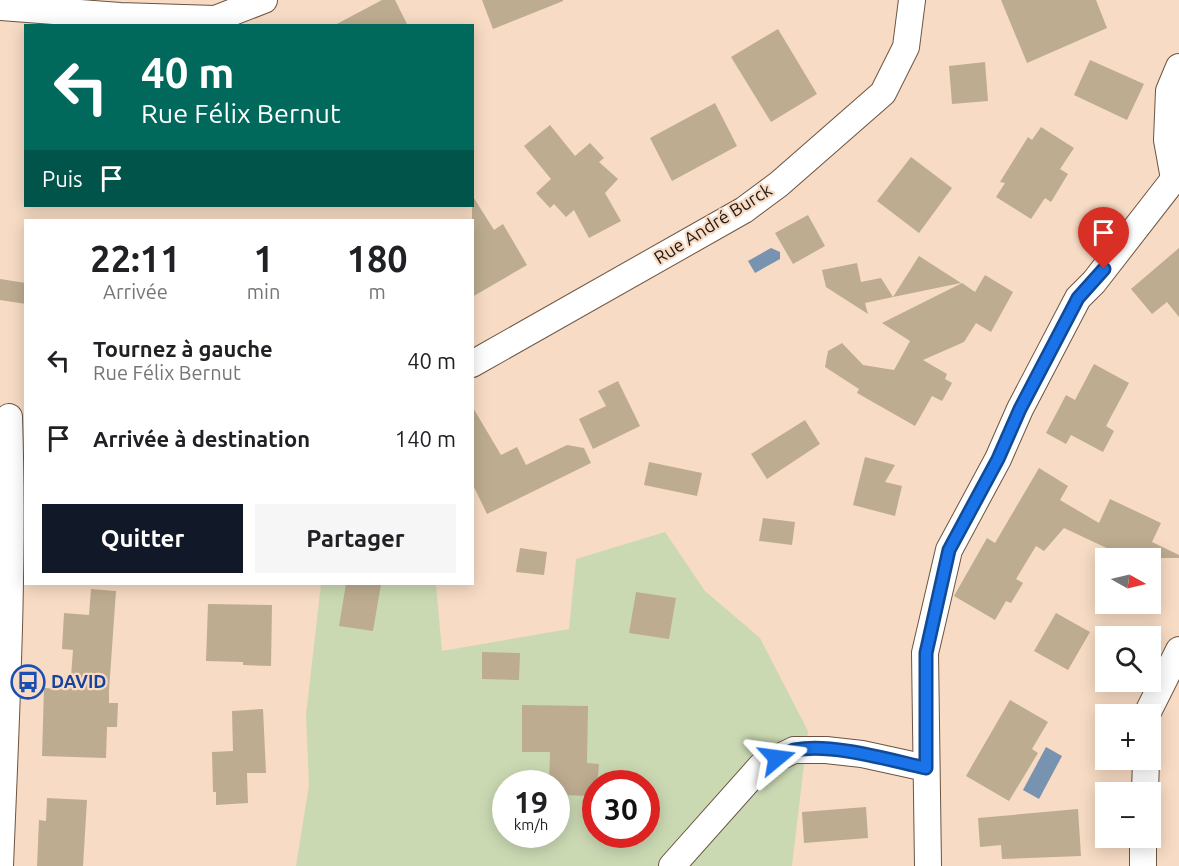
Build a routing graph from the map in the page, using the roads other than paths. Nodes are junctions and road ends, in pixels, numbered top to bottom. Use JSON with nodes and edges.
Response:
{"nodes":[{"id":1,"x":264,"y":0,"type":"edge"},
{"id":2,"x":912,"y":0,"type":"edge"},
{"id":3,"x":0,"y":7,"type":"edge"},
{"id":4,"x":1179,"y":68,"type":"edge"},
{"id":5,"x":1176,"y":177,"type":"edge"},
{"id":6,"x":474,"y":363,"type":"edge"},
{"id":7,"x":12,"y":415,"type":"edge"},
{"id":8,"x":1179,"y":650,"type":"edge"},
{"id":9,"x":1152,"y":704,"type":"edge"},
{"id":10,"x":926,"y":768,"type":"junction"},
{"id":11,"x":1143,"y":848,"type":"edge"},
{"id":12,"x":0,"y":866,"type":"edge"},
{"id":13,"x":672,"y":866,"type":"edge"},
{"id":14,"x":928,"y":866,"type":"edge"},
{"id":15,"x":1143,"y":866,"type":"edge"}],
"edges":[{"from":1,"to":3,"type":"street"},
{"from":2,"to":6,"type":"street","name":"Rue André Burck"},
{"from":4,"to":5,"type":"street"},
{"from":5,"to":10,"type":"street"},
{"from":7,"to":12,"type":"street"},
{"from":8,"to":9,"type":"street"},
{"from":10,"to":13,"type":"street"},
{"from":10,"to":14,"type":"street"},
{"from":11,"to":15,"type":"street"}]}
